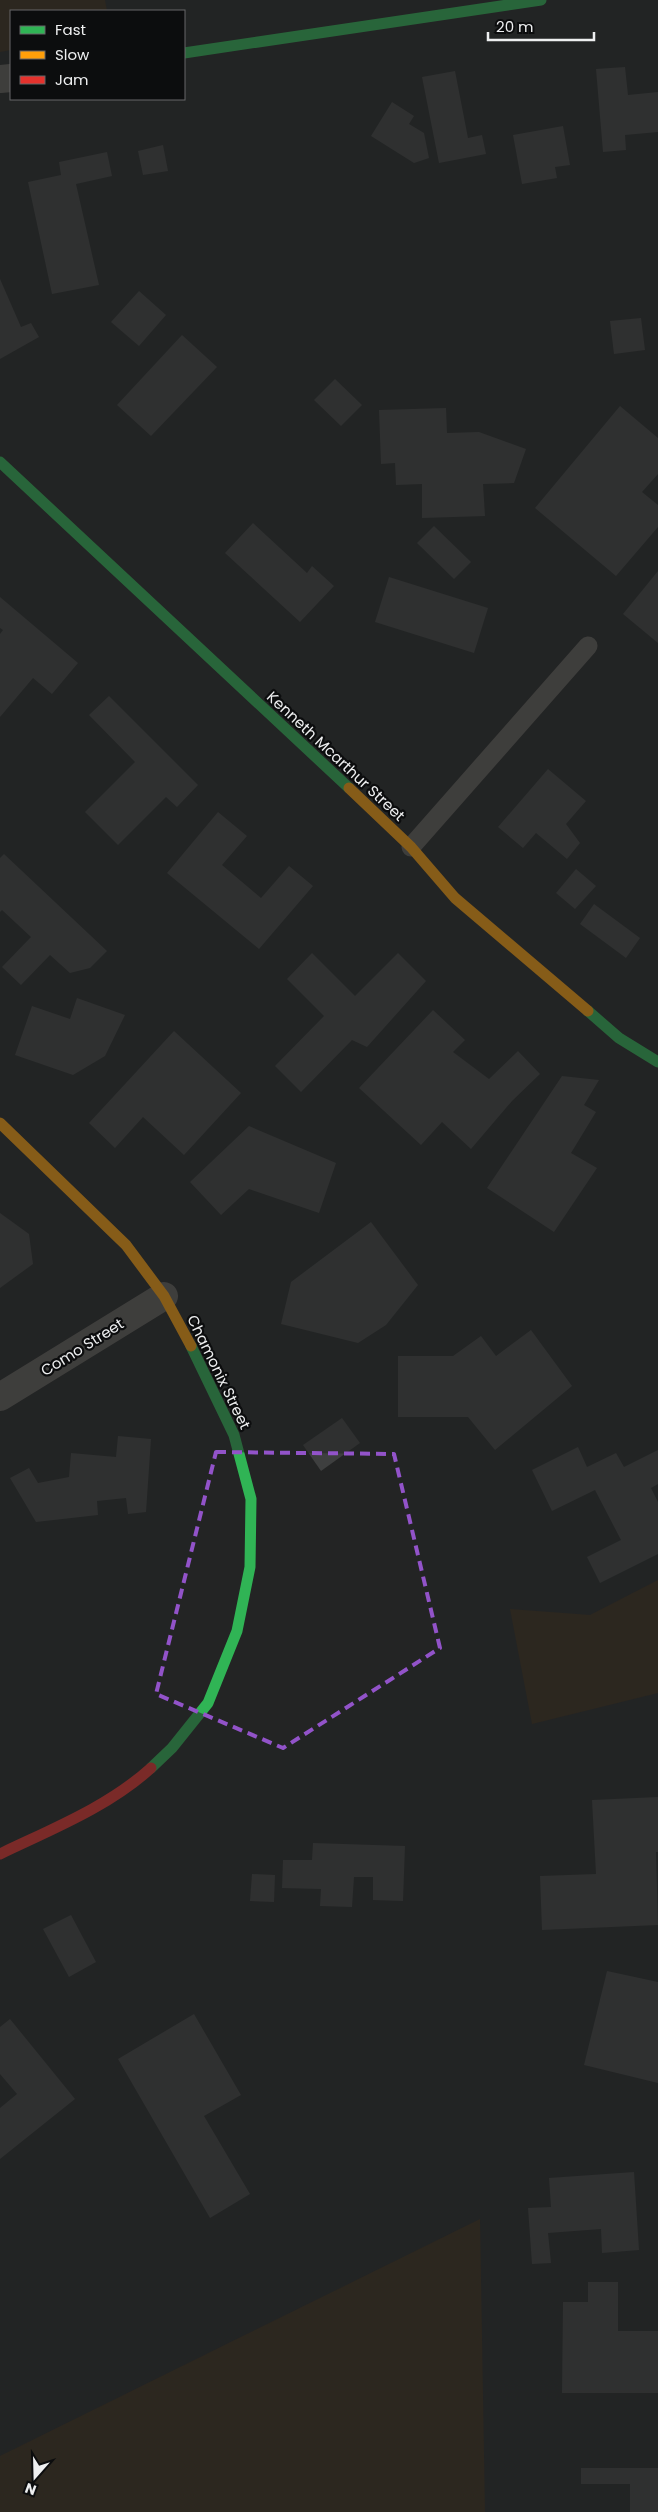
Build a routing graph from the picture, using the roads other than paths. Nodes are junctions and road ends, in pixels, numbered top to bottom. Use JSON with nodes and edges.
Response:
{"nodes":[{"id":1,"x":541,"y":0,"type":"edge"},
{"id":2,"x":185,"y":53,"type":"edge"},
{"id":3,"x":0,"y":462,"type":"edge"},
{"id":4,"x":588,"y":646,"type":"dead end"},
{"id":5,"x":411,"y":847,"type":"junction"},
{"id":6,"x":658,"y":1062,"type":"edge"},
{"id":7,"x":0,"y":1123,"type":"edge"},
{"id":8,"x":164,"y":1296,"type":"junction"},
{"id":9,"x":0,"y":1397,"type":"edge"},
{"id":10,"x":0,"y":1854,"type":"edge"}],
"edges":[{"from":1,"to":2,"type":"street"},
{"from":3,"to":5,"type":"street","name":"Kenneth Mcarthur Street"},
{"from":4,"to":5,"type":"lane"},
{"from":5,"to":6,"type":"street","name":"Kenneth Mcarthur Street"},
{"from":7,"to":8,"type":"street","name":"Chamonix Street"},
{"from":8,"to":9,"type":"street","name":"Como Street"},
{"from":8,"to":10,"type":"street","name":"Chamonix Street"}]}
